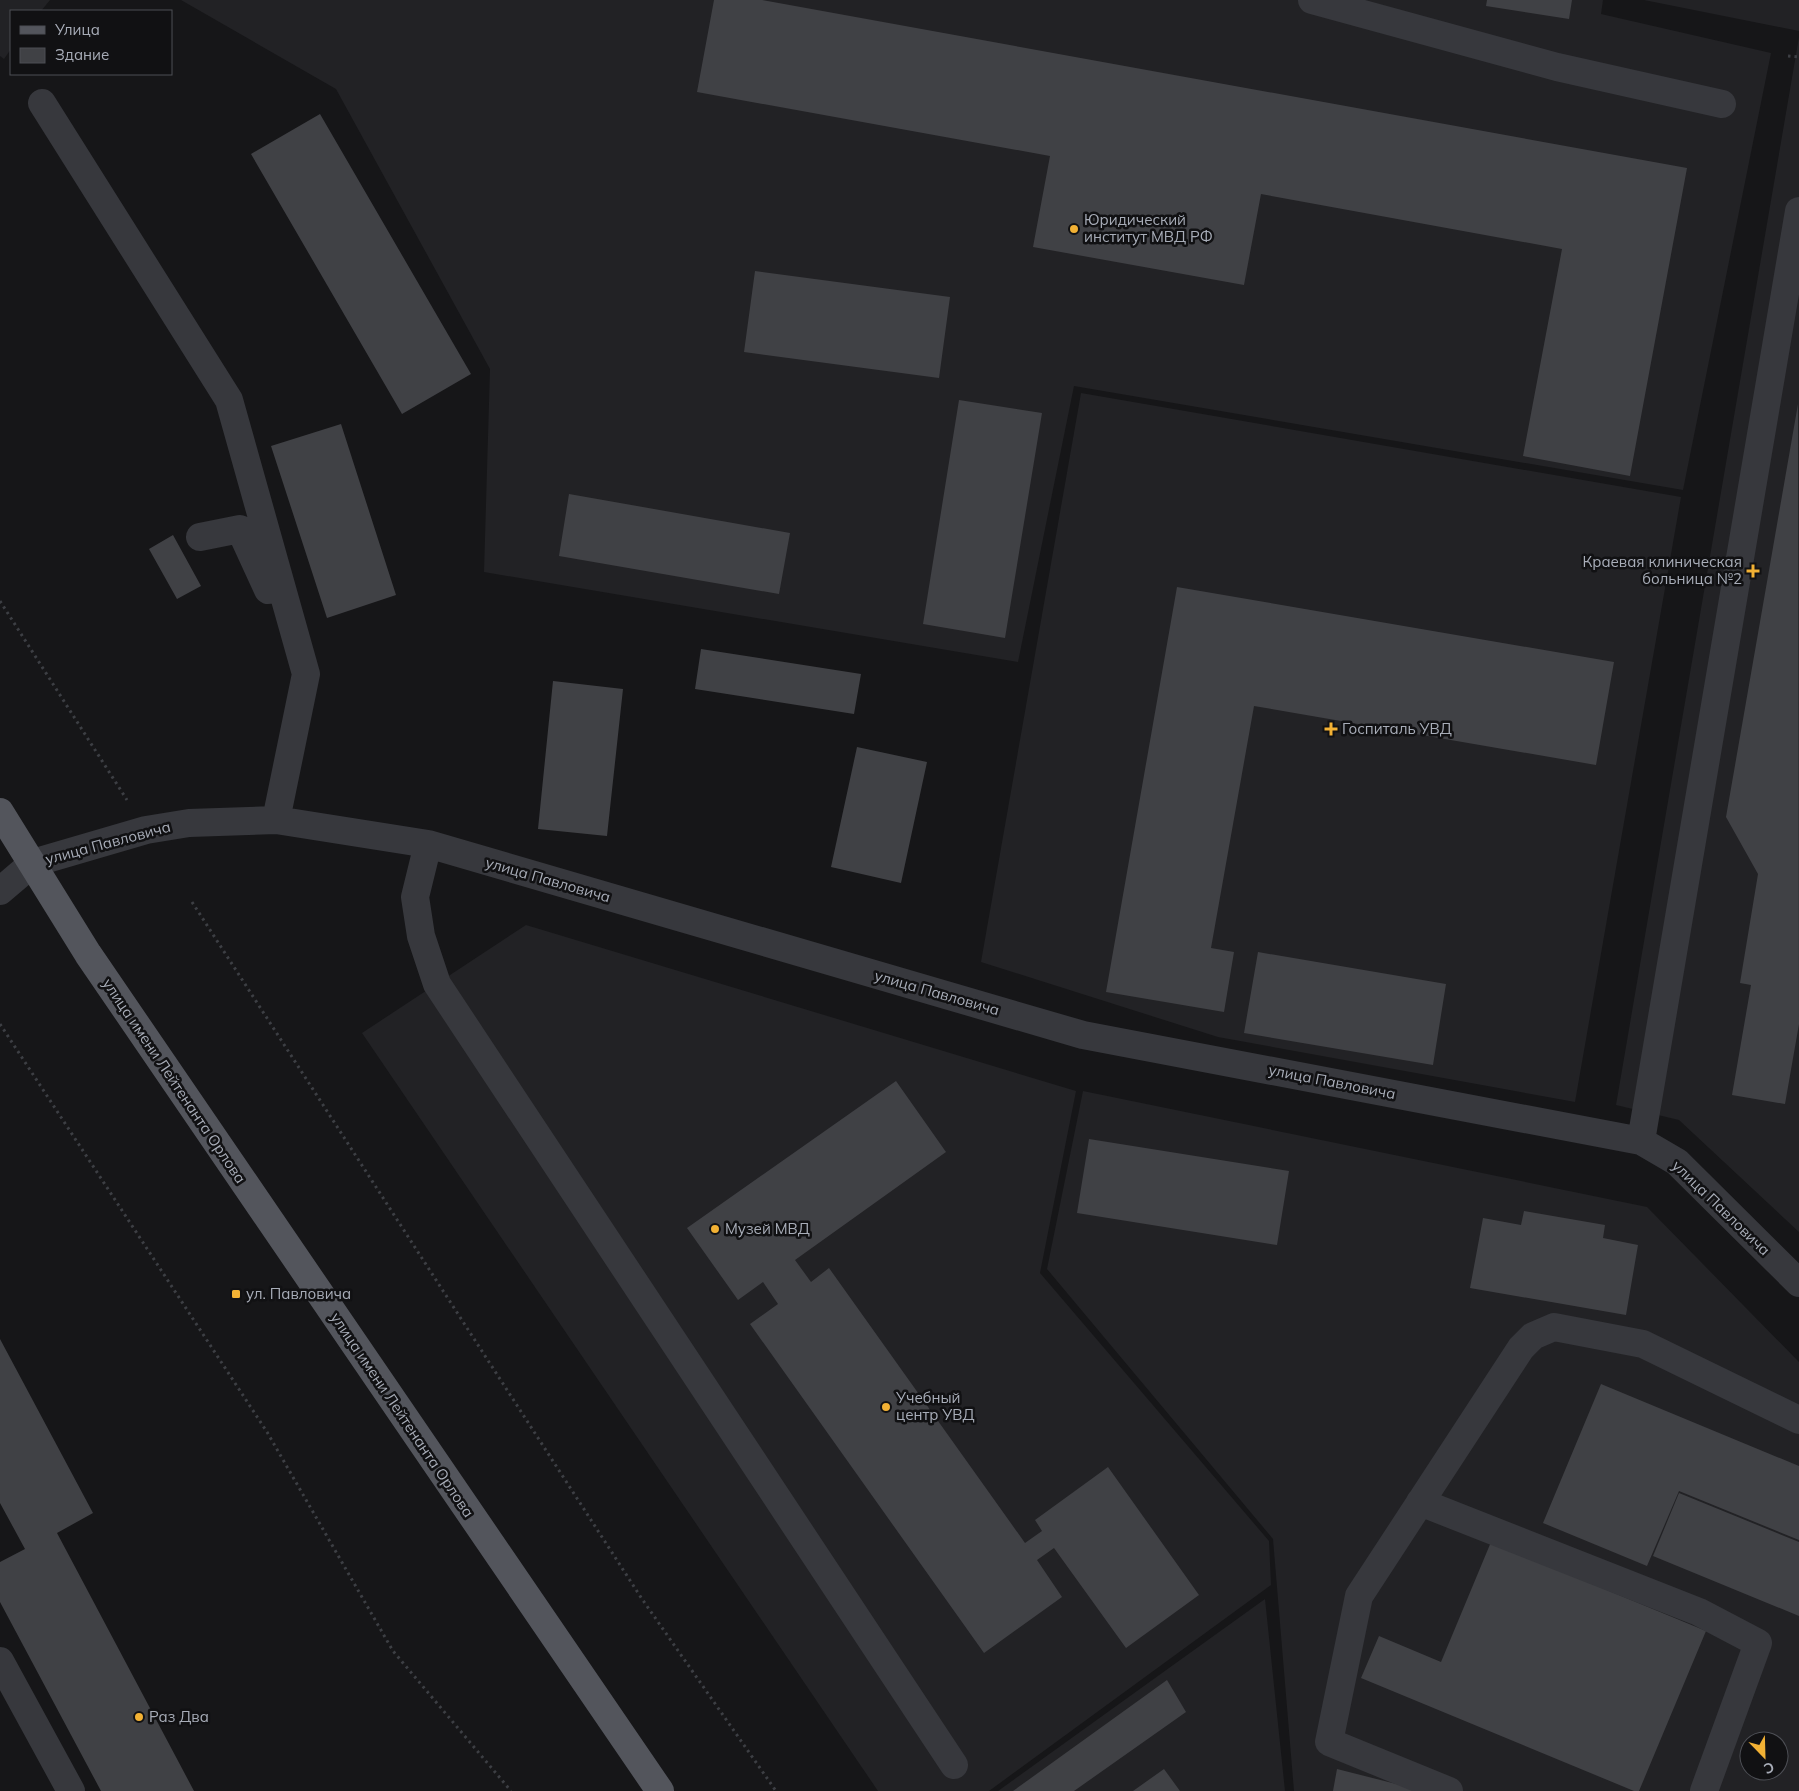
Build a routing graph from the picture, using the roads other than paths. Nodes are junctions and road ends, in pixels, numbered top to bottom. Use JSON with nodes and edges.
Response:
{"nodes":[{"id":1,"x":1312,"y":0,"type":"edge"},
{"id":2,"x":42,"y":103,"type":"dead end"},
{"id":3,"x":1722,"y":104,"type":"dead end"},
{"id":4,"x":1799,"y":212,"type":"edge"},
{"id":5,"x":200,"y":538,"type":"dead end"},
{"id":6,"x":306,"y":674,"type":"junction"},
{"id":7,"x":0,"y":812,"type":"edge"},
{"id":8,"x":276,"y":820,"type":"junction"},
{"id":9,"x":428,"y":844,"type":"junction"},
{"id":10,"x":33,"y":863,"type":"junction"},
{"id":11,"x":0,"y":891,"type":"edge"},
{"id":12,"x":1640,"y":1141,"type":"junction"},
{"id":13,"x":1799,"y":1283,"type":"edge"},
{"id":14,"x":1799,"y":1420,"type":"edge"},
{"id":15,"x":1420,"y":1502,"type":"junction"},
{"id":16,"x":0,"y":1661,"type":"edge"},
{"id":17,"x":954,"y":1765,"type":"dead end"},
{"id":18,"x":72,"y":1791,"type":"edge"},
{"id":19,"x":660,"y":1791,"type":"edge"},
{"id":20,"x":1449,"y":1791,"type":"edge"},
{"id":21,"x":1704,"y":1791,"type":"edge"}],
"edges":[{"from":1,"to":3,"type":"street"},
{"from":2,"to":6,"type":"street"},
{"from":4,"to":12,"type":"street"},
{"from":5,"to":6,"type":"street"},
{"from":6,"to":8,"type":"street"},
{"from":7,"to":10,"type":"main road","name":"улица имени Лейтенанта Орлова"},
{"from":8,"to":9,"type":"street","name":"улица Павловича"},
{"from":8,"to":10,"type":"street","name":"улица Павловича"},
{"from":9,"to":12,"type":"street","name":"улица Павловича"},
{"from":9,"to":17,"type":"street"},
{"from":10,"to":11,"type":"street"},
{"from":10,"to":19,"type":"main road","name":"улица имени Лейтенанта Орлова"},
{"from":12,"to":13,"type":"street","name":"улица Павловича"},
{"from":14,"to":15,"type":"street"},
{"from":15,"to":20,"type":"street"},
{"from":15,"to":21,"type":"street"},
{"from":16,"to":18,"type":"street"}]}
